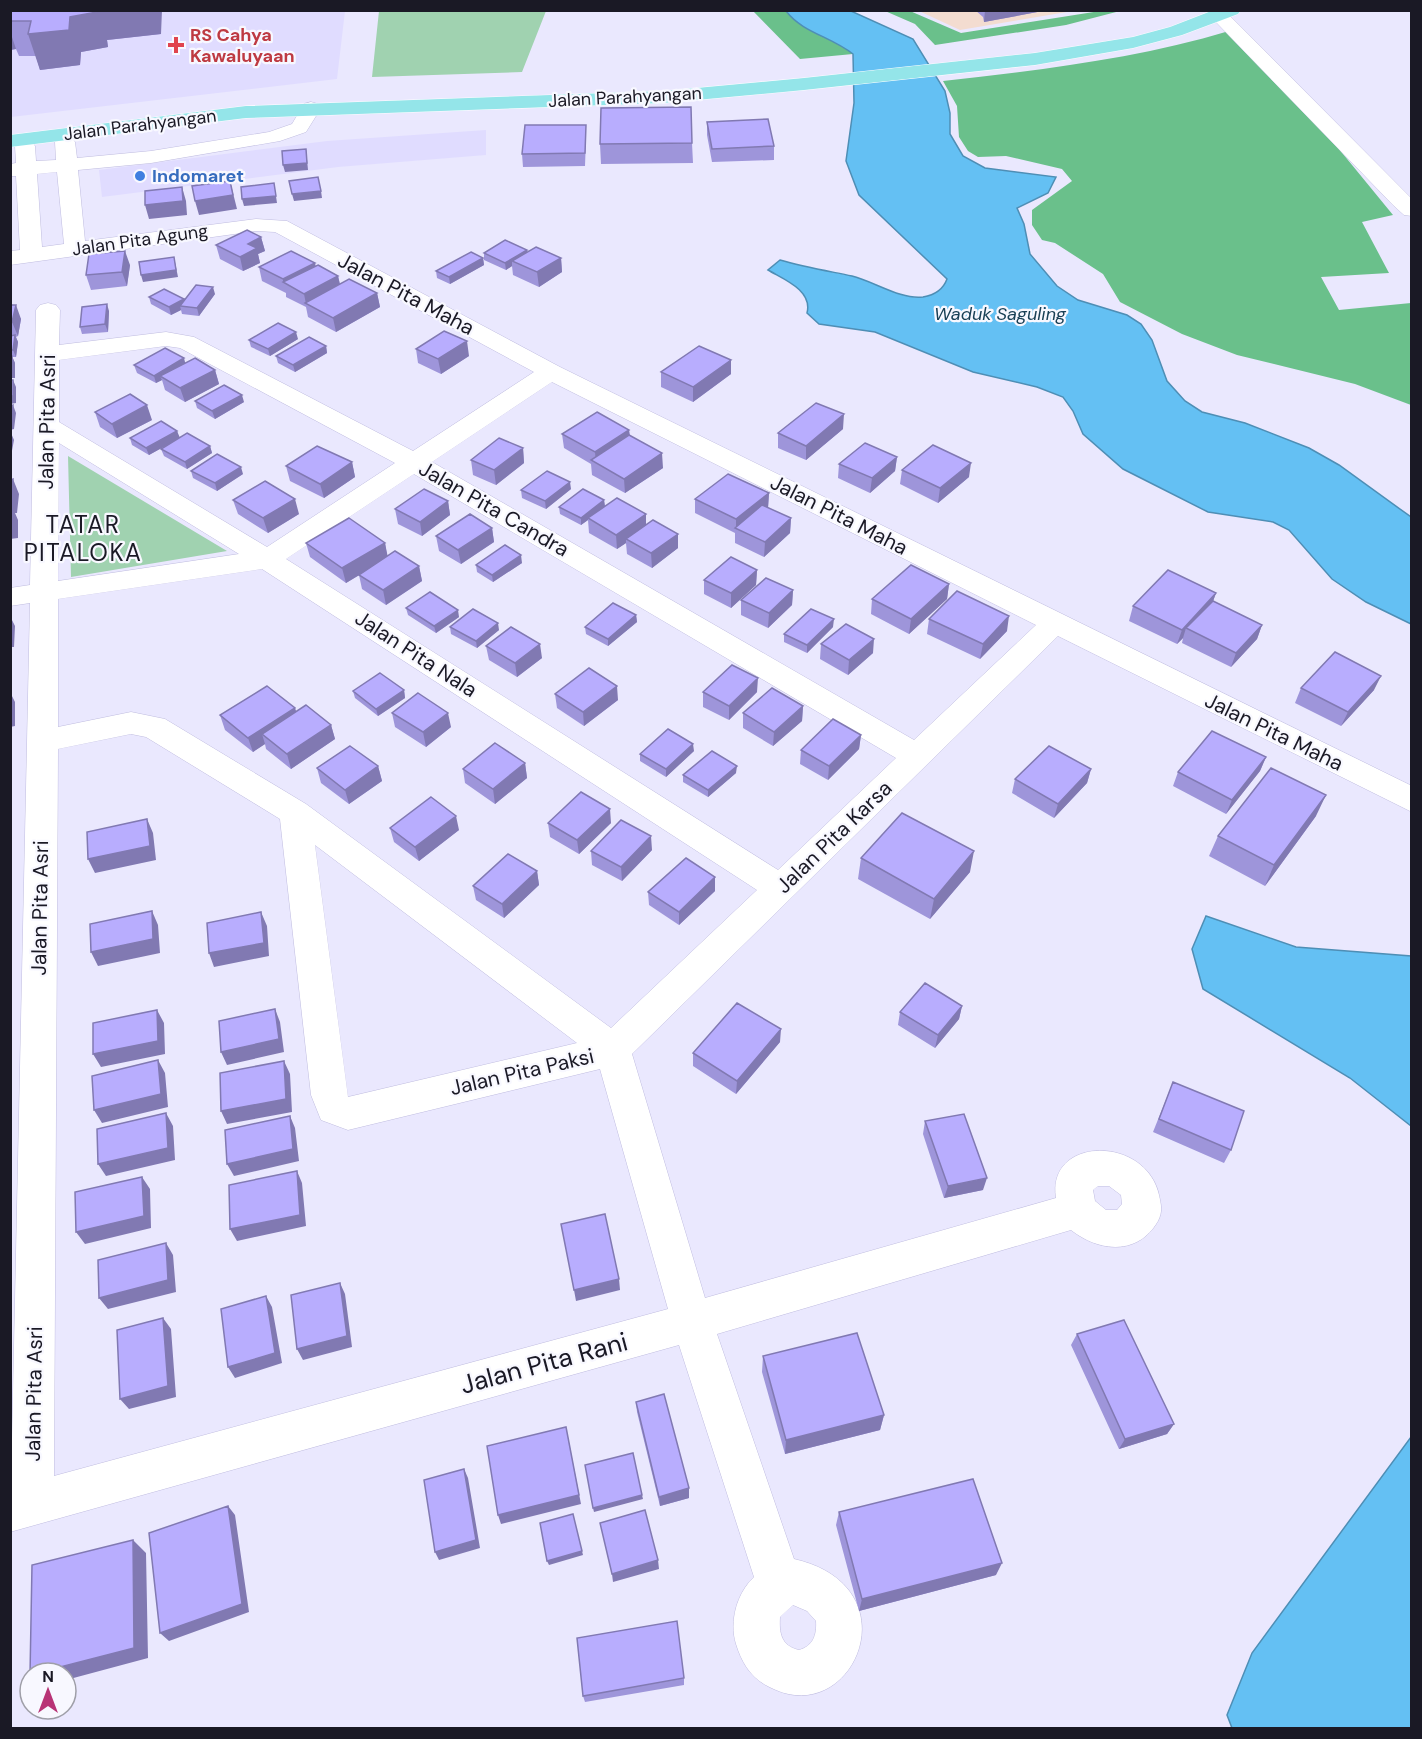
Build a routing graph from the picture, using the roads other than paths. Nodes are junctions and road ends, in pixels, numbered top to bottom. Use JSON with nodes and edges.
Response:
{"nodes":[{"id":1,"x":1229,"y":12,"type":"edge"},
{"id":2,"x":1104,"y":28,"type":"dead end"},
{"id":3,"x":984,"y":58,"type":"junction"},
{"id":4,"x":416,"y":97,"type":"junction"},
{"id":5,"x":311,"y":108,"type":"junction"},
{"id":6,"x":10,"y":122,"type":"edge"},
{"id":7,"x":65,"y":134,"type":"junction"},
{"id":8,"x":17,"y":140,"type":"edge"},
{"id":9,"x":66,"y":163,"type":"junction"},
{"id":10,"x":18,"y":169,"type":"edge"},
{"id":11,"x":1412,"y":210,"type":"edge"},
{"id":12,"x":270,"y":225,"type":"joint"},
{"id":13,"x":75,"y":249,"type":"junction"},
{"id":14,"x":21,"y":256,"type":"edge"},
{"id":15,"x":48,"y":310,"type":"dead end"},
{"id":16,"x":48,"y":354,"type":"junction"},
{"id":17,"x":551,"y":372,"type":"junction"},
{"id":18,"x":47,"y":425,"type":"junction"},
{"id":19,"x":413,"y":462,"type":"junction"},
{"id":20,"x":267,"y":559,"type":"junction"},
{"id":21,"x":45,"y":592,"type":"junction"},
{"id":22,"x":10,"y":597,"type":"edge"},
{"id":23,"x":1055,"y":623,"type":"junction"},
{"id":24,"x":43,"y":741,"type":"junction"},
{"id":25,"x":917,"y":756,"type":"junction"},
{"id":26,"x":1412,"y":800,"type":"edge"},
{"id":27,"x":295,"y":813,"type":"junction"},
{"id":28,"x":781,"y":888,"type":"junction"},
{"id":29,"x":613,"y":1050,"type":"junction"},
{"id":30,"x":1077,"y":1210,"type":"dead end"},
{"id":31,"x":692,"y":1322,"type":"junction"},
{"id":32,"x":21,"y":1508,"type":"edge"},
{"id":33,"x":780,"y":1586,"type":"dead end"}],
"edges":[{"from":1,"to":3,"type":"main road","name":"Jalan Parahyangan"},
{"from":1,"to":11,"type":"street"},
{"from":2,"to":3,"type":"main road","name":"Jalan Parahyangan"},
{"from":3,"to":4,"type":"main road","name":"Jalan Parahyangan"},
{"from":3,"to":4,"type":"main road","name":"Jalan Parahyangan"},
{"from":4,"to":5,"type":"main road","name":"Jalan Parahyangan"},
{"from":4,"to":6,"type":"main road","name":"Jalan Parahyangan"},
{"from":5,"to":7,"type":"main road","name":"Jalan Parahyangan"},
{"from":5,"to":9,"type":"street"},
{"from":7,"to":8,"type":"main road","name":"Jalan Parahyangan"},
{"from":7,"to":9,"type":"street"},
{"from":8,"to":10,"type":"street"},
{"from":9,"to":10,"type":"street"},
{"from":9,"to":13,"type":"street"},
{"from":10,"to":14,"type":"street"},
{"from":12,"to":13,"type":"street","name":"Jalan Pita Agung"},
{"from":12,"to":17,"type":"street","name":"Jalan Pita Maha"},
{"from":13,"to":14,"type":"street","name":"Jalan Pita Agung"},
{"from":15,"to":16,"type":"street","name":"Jalan Pita Asri"},
{"from":16,"to":18,"type":"street","name":"Jalan Pita Asri"},
{"from":16,"to":19,"type":"street","name":"Jalan Pita Candra"},
{"from":17,"to":19,"type":"street"},
{"from":17,"to":23,"type":"street","name":"Jalan Pita Maha"},
{"from":18,"to":20,"type":"street","name":"Jalan Pita Nala"},
{"from":18,"to":21,"type":"street","name":"Jalan Pita Asri"},
{"from":19,"to":20,"type":"street"},
{"from":19,"to":25,"type":"street","name":"Jalan Pita Candra"},
{"from":20,"to":21,"type":"street"},
{"from":20,"to":28,"type":"street","name":"Jalan Pita Nala"},
{"from":21,"to":22,"type":"street"},
{"from":21,"to":24,"type":"street","name":"Jalan Pita Asri"},
{"from":23,"to":25,"type":"street","name":"Jalan Pita Karsa"},
{"from":23,"to":26,"type":"street","name":"Jalan Pita Maha"},
{"from":24,"to":27,"type":"street","name":"Jalan Pita Paksi"},
{"from":24,"to":32,"type":"street","name":"Jalan Pita Asri"},
{"from":25,"to":28,"type":"street","name":"Jalan Pita Karsa"},
{"from":27,"to":29,"type":"street","name":"Jalan Pita Paksi"},
{"from":27,"to":29,"type":"street","name":"Jalan Pita Paksi"},
{"from":28,"to":29,"type":"street","name":"Jalan Pita Karsa"},
{"from":29,"to":31,"type":"street"},
{"from":30,"to":31,"type":"street","name":"Jalan Pita Rani"},
{"from":31,"to":32,"type":"street","name":"Jalan Pita Rani"},
{"from":31,"to":33,"type":"street"}]}
